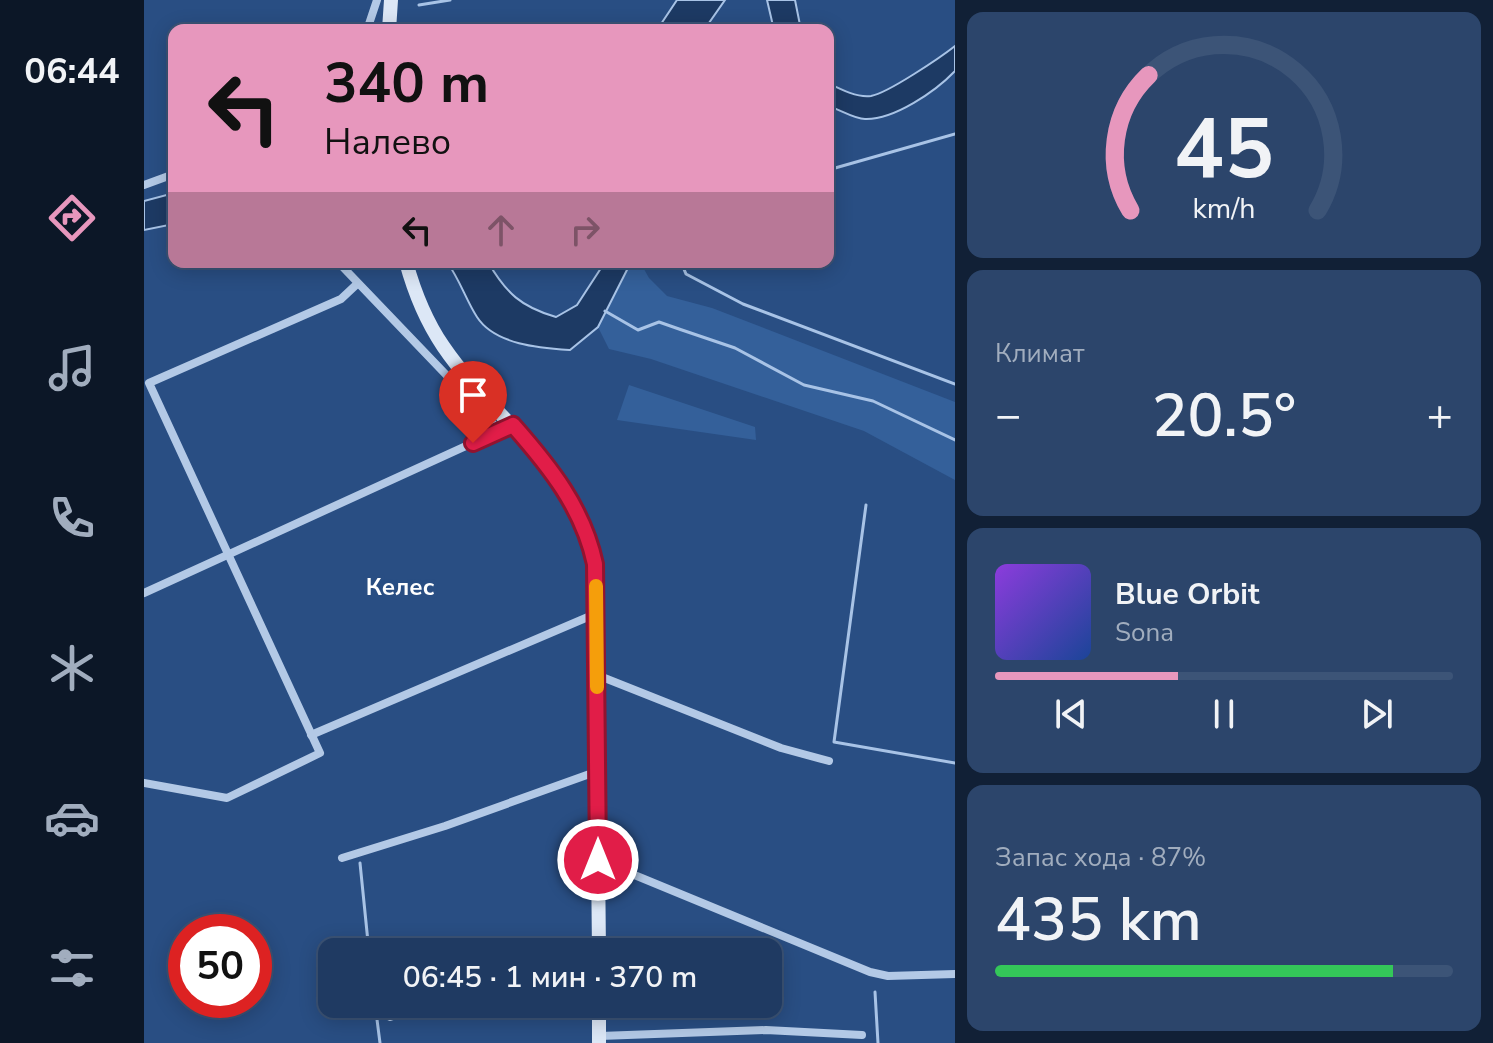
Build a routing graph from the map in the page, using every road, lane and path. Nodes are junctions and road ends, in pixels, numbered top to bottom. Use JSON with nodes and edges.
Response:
{"nodes":[{"id":1,"x":377,"y":0,"type":"edge"},
{"id":2,"x":391,"y":0,"type":"edge"},
{"id":3,"x":369,"y":24,"type":"edge"},
{"id":4,"x":389,"y":24,"type":"edge"},
{"id":5,"x":168,"y":176,"type":"edge"},
{"id":6,"x":144,"y":185,"type":"edge"},
{"id":7,"x":343,"y":268,"type":"edge"},
{"id":8,"x":408,"y":268,"type":"edge"},
{"id":9,"x":357,"y":284,"type":"junction"},
{"id":10,"x":450,"y":354,"type":"junction"},
{"id":11,"x":436,"y":365,"type":"junction"},
{"id":12,"x":506,"y":428,"type":"junction"},
{"id":13,"x":228,"y":554,"type":"junction"},
{"id":14,"x":144,"y":593,"type":"edge"},
{"id":15,"x":596,"y":614,"type":"junction"},
{"id":16,"x":597,"y":675,"type":"junction"},
{"id":17,"x":311,"y":735,"type":"junction"},
{"id":18,"x":829,"y":761,"type":"dead end"},
{"id":19,"x":598,"y":771,"type":"junction"},
{"id":20,"x":144,"y":783,"type":"edge"},
{"id":21,"x":342,"y":858,"type":"dead end"},
{"id":22,"x":598,"y":860,"type":"junction"},
{"id":23,"x":599,"y":938,"type":"edge"},
{"id":24,"x":955,"y":974,"type":"edge"},
{"id":25,"x":599,"y":1018,"type":"edge"},
{"id":26,"x":862,"y":1035,"type":"dead end"},
{"id":27,"x":600,"y":1039,"type":"edge"}],
"edges":[{"from":1,"to":3,"type":"street"},
{"from":2,"to":4,"type":"main road"},
{"from":5,"to":6,"type":"street"},
{"from":7,"to":9,"type":"street"},
{"from":8,"to":10,"type":"main road"},
{"from":9,"to":11,"type":"street"},
{"from":9,"to":13,"type":"street"},
{"from":10,"to":11,"type":"street"},
{"from":10,"to":12,"type":"main road"},
{"from":11,"to":12,"type":"street"},
{"from":12,"to":13,"type":"street"},
{"from":12,"to":15,"type":"main road"},
{"from":13,"to":14,"type":"street"},
{"from":13,"to":17,"type":"street"},
{"from":15,"to":16,"type":"main road"},
{"from":15,"to":17,"type":"street"},
{"from":16,"to":18,"type":"street"},
{"from":16,"to":19,"type":"main road"},
{"from":17,"to":20,"type":"street"},
{"from":19,"to":21,"type":"street"},
{"from":19,"to":22,"type":"main road"},
{"from":22,"to":23,"type":"main road"},
{"from":22,"to":24,"type":"street"},
{"from":25,"to":27,"type":"main road"},
{"from":26,"to":27,"type":"street"}]}
